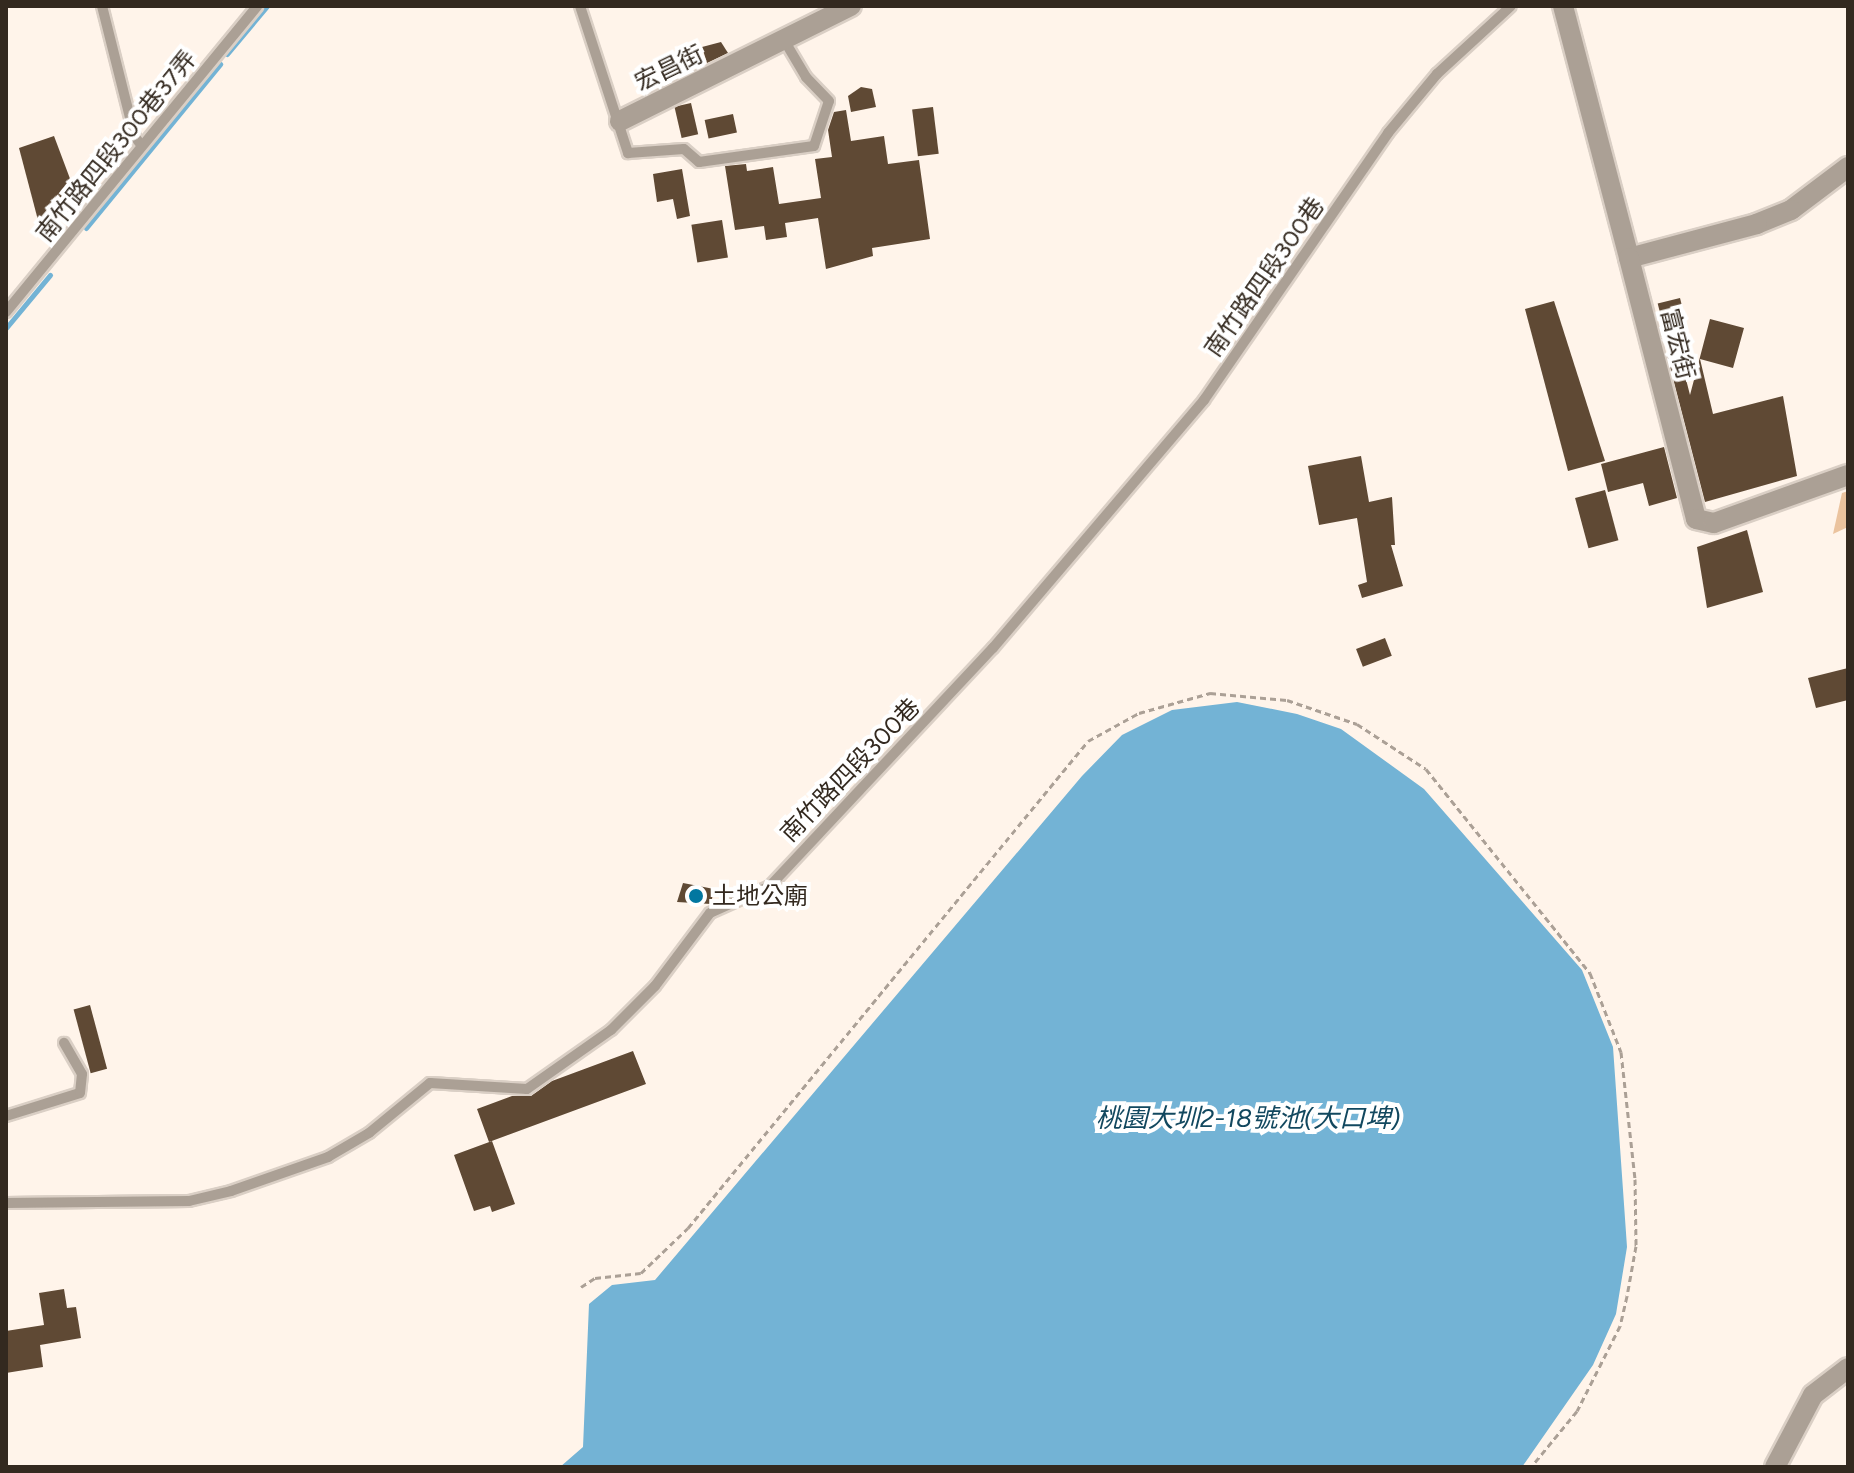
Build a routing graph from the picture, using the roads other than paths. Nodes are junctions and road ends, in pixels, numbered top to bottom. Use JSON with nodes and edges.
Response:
{"nodes":[{"id":1,"x":102,"y":6,"type":"edge"},
{"id":2,"x":257,"y":6,"type":"edge"},
{"id":3,"x":580,"y":6,"type":"edge"},
{"id":4,"x":851,"y":6,"type":"edge"},
{"id":5,"x":1511,"y":6,"type":"edge"},
{"id":6,"x":1563,"y":6,"type":"edge"},
{"id":7,"x":784,"y":40,"type":"junction"},
{"id":8,"x":620,"y":121,"type":"junction"},
{"id":9,"x":142,"y":146,"type":"junction"},
{"id":10,"x":1848,"y":167,"type":"edge"},
{"id":11,"x":1629,"y":258,"type":"junction"},
{"id":12,"x":6,"y":312,"type":"edge"},
{"id":13,"x":1848,"y":475,"type":"edge"},
{"id":14,"x":64,"y":1043,"type":"dead end"},
{"id":15,"x":6,"y":1116,"type":"edge"},
{"id":16,"x":6,"y":1203,"type":"edge"},
{"id":17,"x":1848,"y":1368,"type":"edge"},
{"id":18,"x":1775,"y":1467,"type":"edge"}],
"edges":[{"from":1,"to":9,"type":"lane"},
{"from":2,"to":9,"type":"lane","name":"南竹路四段300巷37弄"},
{"from":3,"to":8,"type":"lane","name":"宏昌街"},
{"from":4,"to":7,"type":"street","name":"宏昌街"},
{"from":5,"to":16,"type":"lane","name":"南竹路四段300巷"},
{"from":6,"to":11,"type":"street"},
{"from":7,"to":8,"type":"street","name":"宏昌街"},
{"from":7,"to":8,"type":"lane"},
{"from":9,"to":12,"type":"lane","name":"南竹路四段300巷37弄"},
{"from":10,"to":11,"type":"street"},
{"from":11,"to":13,"type":"street","name":"富宏街"},
{"from":14,"to":15,"type":"lane"},
{"from":17,"to":18,"type":"street"}]}
